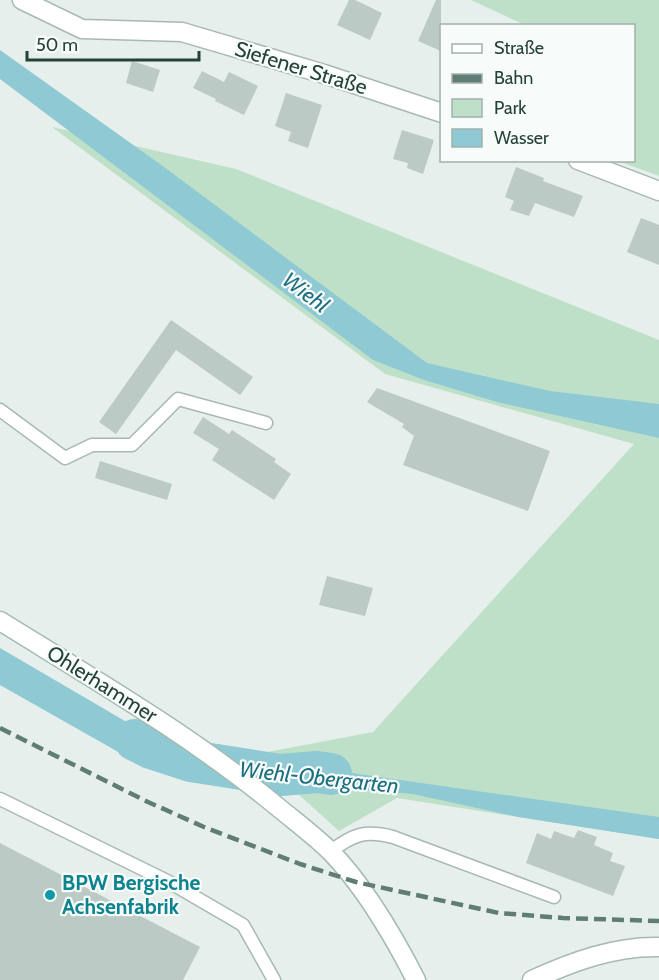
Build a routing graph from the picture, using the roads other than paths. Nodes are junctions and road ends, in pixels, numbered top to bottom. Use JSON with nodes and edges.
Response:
{"nodes":[{"id":1,"x":22,"y":0,"type":"edge"},
{"id":2,"x":440,"y":113,"type":"edge"},
{"id":3,"x":583,"y":162,"type":"edge"},
{"id":4,"x":659,"y":191,"type":"edge"},
{"id":5,"x":0,"y":410,"type":"edge"},
{"id":6,"x":266,"y":423,"type":"dead end"},
{"id":7,"x":0,"y":621,"type":"edge"},
{"id":8,"x":0,"y":799,"type":"edge"},
{"id":9,"x":330,"y":852,"type":"junction"},
{"id":10,"x":554,"y":897,"type":"dead end"},
{"id":11,"x":659,"y":947,"type":"edge"},
{"id":12,"x":274,"y":980,"type":"edge"},
{"id":13,"x":416,"y":980,"type":"edge"},
{"id":14,"x":532,"y":980,"type":"edge"}],
"edges":[{"from":1,"to":2,"type":"street","name":"Siefener Straße"},
{"from":3,"to":4,"type":"street"},
{"from":5,"to":6,"type":"lane"},
{"from":7,"to":9,"type":"street","name":"Ohlerhammer"},
{"from":8,"to":12,"type":"lane"},
{"from":9,"to":10,"type":"lane"},
{"from":9,"to":13,"type":"street"},
{"from":11,"to":14,"type":"street"}]}
